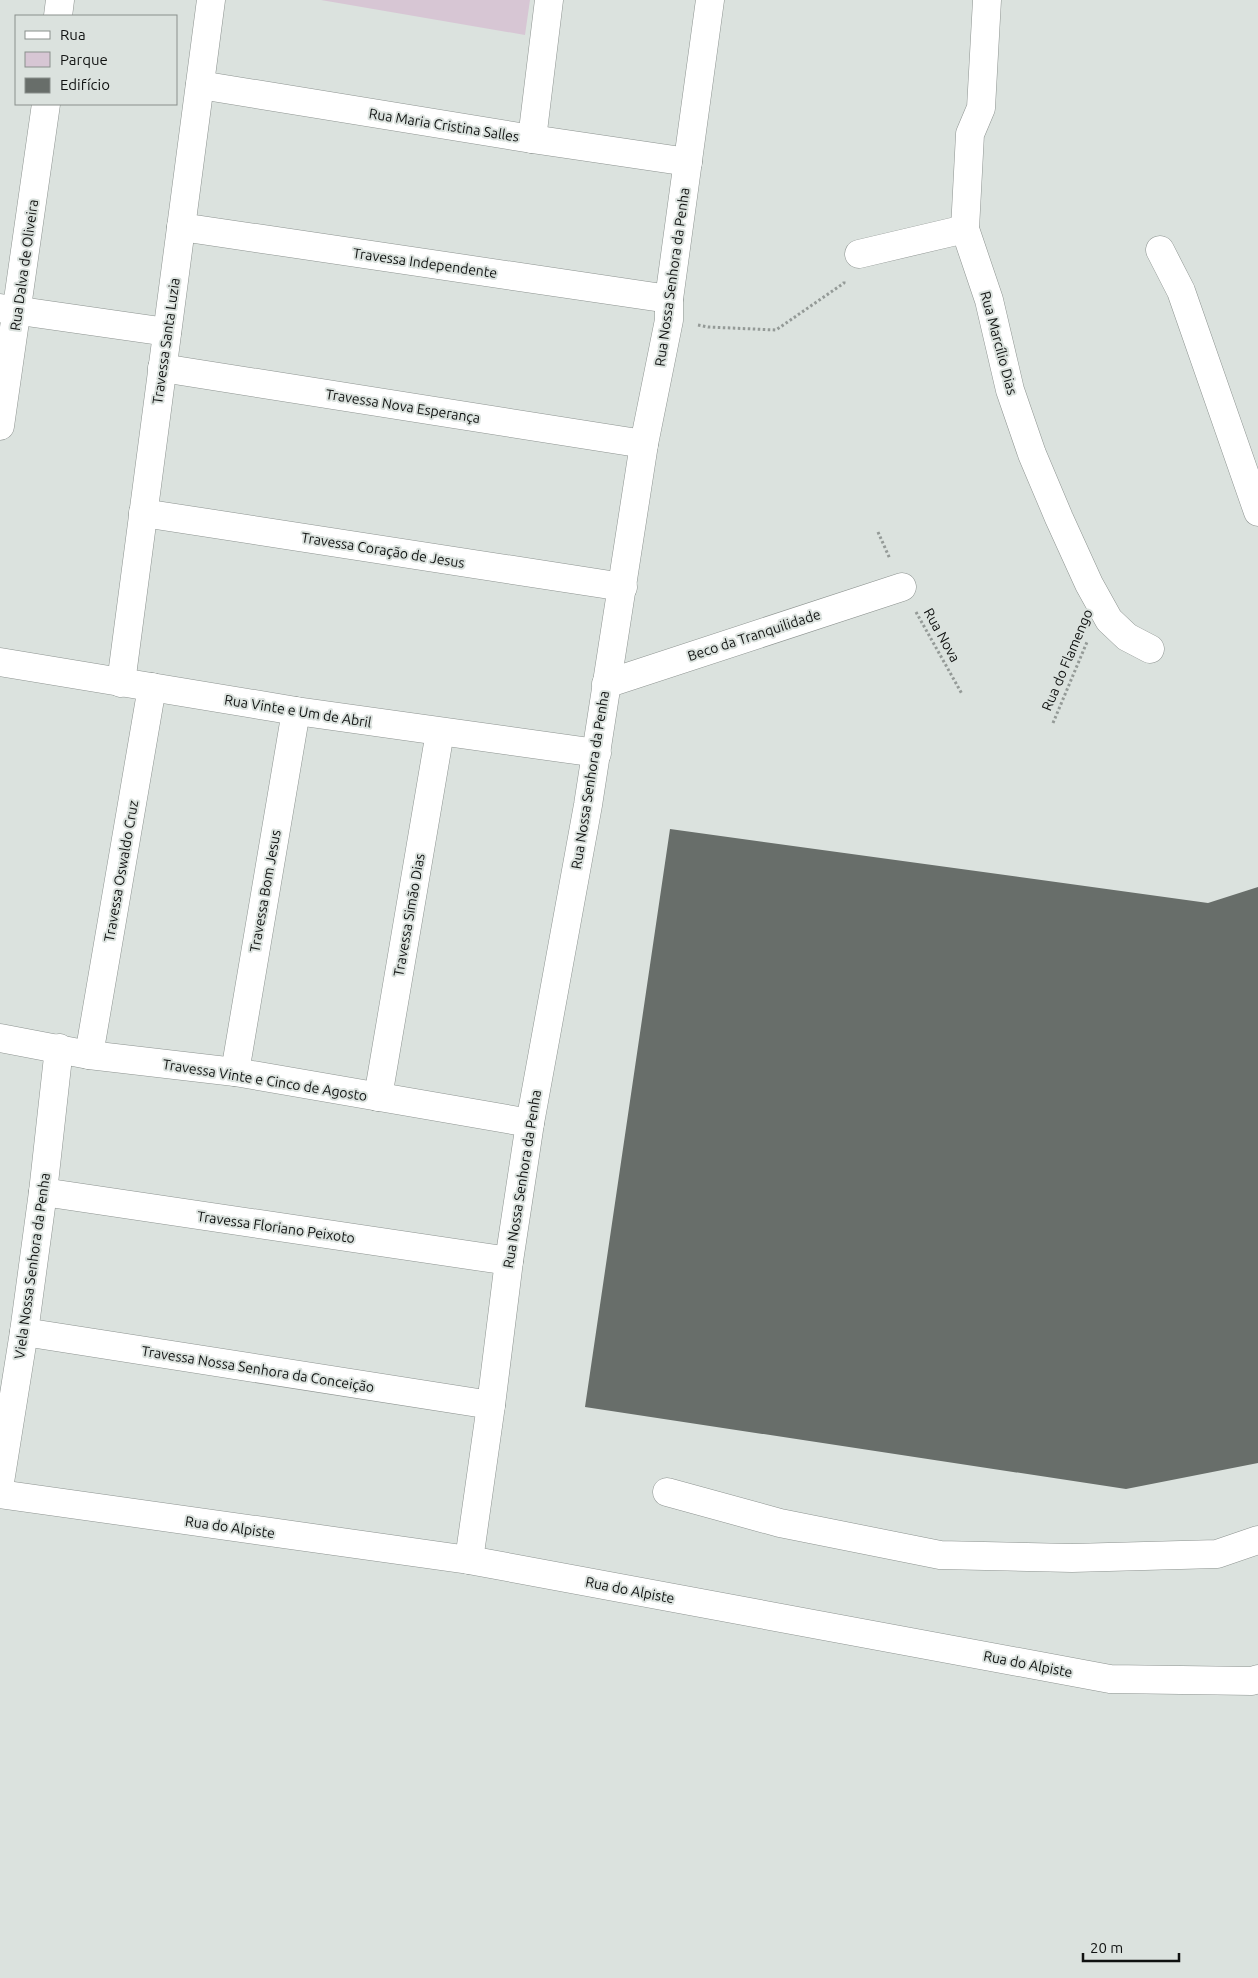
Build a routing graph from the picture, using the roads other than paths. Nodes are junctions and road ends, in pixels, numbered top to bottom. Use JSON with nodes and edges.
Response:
{"nodes":[{"id":1,"x":60,"y":0,"type":"edge"},
{"id":2,"x":211,"y":0,"type":"edge"},
{"id":3,"x":549,"y":0,"type":"edge"},
{"id":4,"x":710,"y":0,"type":"edge"},
{"id":5,"x":987,"y":0,"type":"edge"},
{"id":6,"x":58,"y":15,"type":"edge"},
{"id":7,"x":200,"y":85,"type":"junction"},
{"id":8,"x":46,"y":105,"type":"edge"},
{"id":9,"x":532,"y":139,"type":"junction"},
{"id":10,"x":688,"y":162,"type":"junction"},
{"id":11,"x":181,"y":227,"type":"junction"},
{"id":12,"x":965,"y":229,"type":"junction"},
{"id":13,"x":1160,"y":250,"type":"dead end"},
{"id":14,"x":860,"y":254,"type":"road end"},
{"id":15,"x":9,"y":309,"type":"edge"},
{"id":16,"x":669,"y":309,"type":"junction"},
{"id":17,"x":167,"y":332,"type":"junction"},
{"id":18,"x":162,"y":368,"type":"junction"},
{"id":19,"x":0,"y":426,"type":"edge"},
{"id":20,"x":644,"y":444,"type":"junction"},
{"id":21,"x":1248,"y":448,"type":"edge"},
{"id":22,"x":1258,"y":512,"type":"edge"},
{"id":23,"x":143,"y":513,"type":"junction"},
{"id":24,"x":623,"y":587,"type":"junction"},
{"id":25,"x":902,"y":587,"type":"road end"},
{"id":26,"x":1150,"y":649,"type":"dead end"},
{"id":27,"x":0,"y":662,"type":"edge"},
{"id":28,"x":121,"y":683,"type":"junction"},
{"id":29,"x":606,"y":684,"type":"junction"},
{"id":30,"x":152,"y":687,"type":"junction"},
{"id":31,"x":296,"y":711,"type":"junction"},
{"id":32,"x":440,"y":732,"type":"junction"},
{"id":33,"x":597,"y":753,"type":"junction"},
{"id":34,"x":0,"y":1038,"type":"edge"},
{"id":35,"x":59,"y":1048,"type":"junction"},
{"id":36,"x":89,"y":1055,"type":"junction"},
{"id":37,"x":235,"y":1072,"type":"junction"},
{"id":38,"x":378,"y":1097,"type":"junction"},
{"id":39,"x":530,"y":1123,"type":"junction"},
{"id":40,"x":43,"y":1192,"type":"junction"},
{"id":41,"x":509,"y":1261,"type":"junction"},
{"id":42,"x":24,"y":1332,"type":"junction"},
{"id":43,"x":491,"y":1405,"type":"junction"},
{"id":44,"x":0,"y":1482,"type":"edge"},
{"id":45,"x":667,"y":1492,"type":"dead end"},
{"id":46,"x":0,"y":1494,"type":"edge"},
{"id":47,"x":1258,"y":1540,"type":"edge"},
{"id":48,"x":469,"y":1560,"type":"junction"},
{"id":49,"x":1258,"y":1679,"type":"edge"}],
"edges":[{"from":1,"to":6,"type":"street"},
{"from":2,"to":7,"type":"street","name":"Travessa Santa Luzia"},
{"from":3,"to":9,"type":"street"},
{"from":4,"to":10,"type":"street","name":"Rua Nossa Senhora da Penha"},
{"from":5,"to":12,"type":"street","name":"Rua Marcílio Dias"},
{"from":7,"to":9,"type":"street","name":"Rua Maria Cristina Salles"},
{"from":7,"to":11,"type":"street","name":"Travessa Santa Luzia"},
{"from":8,"to":15,"type":"street","name":"Rua Dalva de Oliveira"},
{"from":9,"to":10,"type":"street","name":"Rua Maria Cristina Salles"},
{"from":10,"to":16,"type":"street","name":"Rua Nossa Senhora da Penha"},
{"from":11,"to":16,"type":"street","name":"Travessa Independente"},
{"from":11,"to":17,"type":"street","name":"Travessa Santa Luzia"},
{"from":12,"to":14,"type":"street"},
{"from":12,"to":26,"type":"street","name":"Rua Marcílio Dias"},
{"from":13,"to":21,"type":"street"},
{"from":15,"to":17,"type":"street"},
{"from":15,"to":19,"type":"street","name":"Rua Dalva de Oliveira"},
{"from":16,"to":20,"type":"street","name":"Rua Nossa Senhora da Penha"},
{"from":17,"to":18,"type":"street","name":"Travessa Santa Luzia"},
{"from":18,"to":20,"type":"street","name":"Travessa Nova Esperança"},
{"from":18,"to":23,"type":"street","name":"Travessa Santa Luzia"},
{"from":20,"to":24,"type":"street","name":"Rua Nossa Senhora da Penha"},
{"from":21,"to":22,"type":"street"},
{"from":23,"to":24,"type":"street","name":"Travessa Coração de Jesus"},
{"from":23,"to":28,"type":"street","name":"Travessa Santa Luzia"},
{"from":24,"to":29,"type":"street","name":"Rua Nossa Senhora da Penha"},
{"from":25,"to":29,"type":"street","name":"Beco da Tranquilidade"},
{"from":27,"to":28,"type":"street","name":"Rua Vinte e Um de Abril"},
{"from":28,"to":30,"type":"street","name":"Rua Vinte e Um de Abril"},
{"from":29,"to":33,"type":"street","name":"Rua Nossa Senhora da Penha"},
{"from":30,"to":31,"type":"street","name":"Rua Vinte e Um de Abril"},
{"from":30,"to":36,"type":"street","name":"Travessa Oswaldo Cruz"},
{"from":31,"to":32,"type":"street","name":"Rua Vinte e Um de Abril"},
{"from":31,"to":37,"type":"street","name":"Travessa Bom Jesus"},
{"from":32,"to":33,"type":"street","name":"Rua Vinte e Um de Abril"},
{"from":32,"to":38,"type":"street","name":"Travessa Simão Dias"},
{"from":33,"to":39,"type":"street","name":"Rua Nossa Senhora da Penha"},
{"from":34,"to":35,"type":"street","name":"Travessa Vinte e Cinco de Agosto"},
{"from":35,"to":36,"type":"street","name":"Travessa Vinte e Cinco de Agosto"},
{"from":35,"to":40,"type":"street","name":"Viela Nossa Senhora da Penha"},
{"from":36,"to":37,"type":"street","name":"Travessa Vinte e Cinco de Agosto"},
{"from":37,"to":38,"type":"street","name":"Travessa Vinte e Cinco de Agosto"},
{"from":38,"to":39,"type":"street","name":"Travessa Vinte e Cinco de Agosto"},
{"from":39,"to":41,"type":"street","name":"Rua Nossa Senhora da Penha"},
{"from":40,"to":41,"type":"street","name":"Travessa Floriano Peixoto"},
{"from":40,"to":42,"type":"street","name":"Viela Nossa Senhora da Penha"},
{"from":41,"to":43,"type":"street","name":"Rua Nossa Senhora da Penha"},
{"from":42,"to":43,"type":"street","name":"Travessa Nossa Senhora da Conceição"},
{"from":42,"to":44,"type":"street","name":"Viela Nossa Senhora da Penha"},
{"from":43,"to":48,"type":"street","name":"Rua Nossa Senhora da Penha"},
{"from":45,"to":47,"type":"street"},
{"from":46,"to":48,"type":"street","name":"Rua do Alpiste"},
{"from":48,"to":49,"type":"street","name":"Rua do Alpiste"}]}
